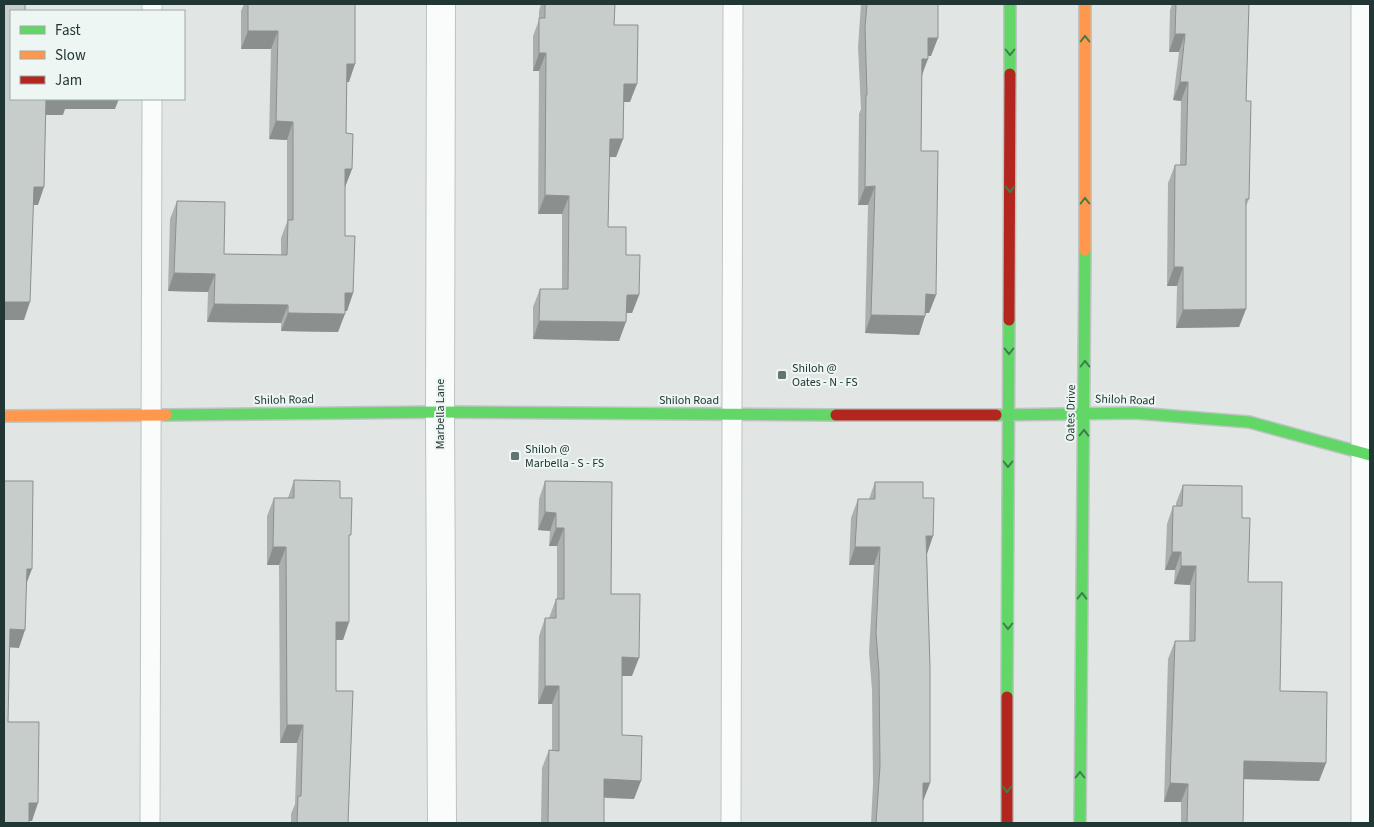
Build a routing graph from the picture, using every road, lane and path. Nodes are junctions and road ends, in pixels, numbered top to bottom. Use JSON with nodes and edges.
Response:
{"nodes":[{"id":1,"x":441,"y":4,"type":"edge"},
{"id":2,"x":733,"y":4,"type":"edge"},
{"id":3,"x":1010,"y":4,"type":"edge"},
{"id":4,"x":1086,"y":4,"type":"edge"},
{"id":5,"x":1361,"y":4,"type":"edge"},
{"id":6,"x":152,"y":100,"type":"edge"},
{"id":7,"x":440,"y":412,"type":"junction"},
{"id":8,"x":1085,"y":412,"type":"junction"},
{"id":9,"x":734,"y":414,"type":"junction"},
{"id":10,"x":152,"y":415,"type":"junction"},
{"id":11,"x":1009,"y":415,"type":"junction"},
{"id":12,"x":4,"y":416,"type":"edge"},
{"id":13,"x":1365,"y":454,"type":"edge"},
{"id":14,"x":150,"y":823,"type":"edge"},
{"id":15,"x":442,"y":823,"type":"edge"},
{"id":16,"x":731,"y":823,"type":"edge"},
{"id":17,"x":1007,"y":823,"type":"edge"},
{"id":18,"x":1080,"y":823,"type":"edge"},
{"id":19,"x":1361,"y":823,"type":"edge"}],
"edges":[{"from":1,"to":7,"type":"street","name":"Marbella Lane"},
{"from":2,"to":9,"type":"lane"},
{"from":3,"to":11,"type":"main road","one_way":true},
{"from":8,"to":4,"type":"main road","name":"Oates Drive","one_way":true},
{"from":5,"to":13,"type":"lane"},
{"from":6,"to":10,"type":"lane"},
{"from":7,"to":9,"type":"main road","name":"Shiloh Road"},
{"from":7,"to":10,"type":"main road","name":"Shiloh Road"},
{"from":7,"to":15,"type":"street","name":"Marbella Lane"},
{"from":8,"to":11,"type":"main road","name":"Shiloh Road"},
{"from":8,"to":13,"type":"main road","name":"Shiloh Road"},
{"from":18,"to":8,"type":"main road","name":"Oates Drive","one_way":true},
{"from":9,"to":11,"type":"main road","name":"Shiloh Road"},
{"from":9,"to":16,"type":"lane"},
{"from":10,"to":12,"type":"main road","name":"Shiloh Road"},
{"from":10,"to":14,"type":"lane"},
{"from":11,"to":17,"type":"main road","one_way":true},
{"from":13,"to":19,"type":"lane"}]}
